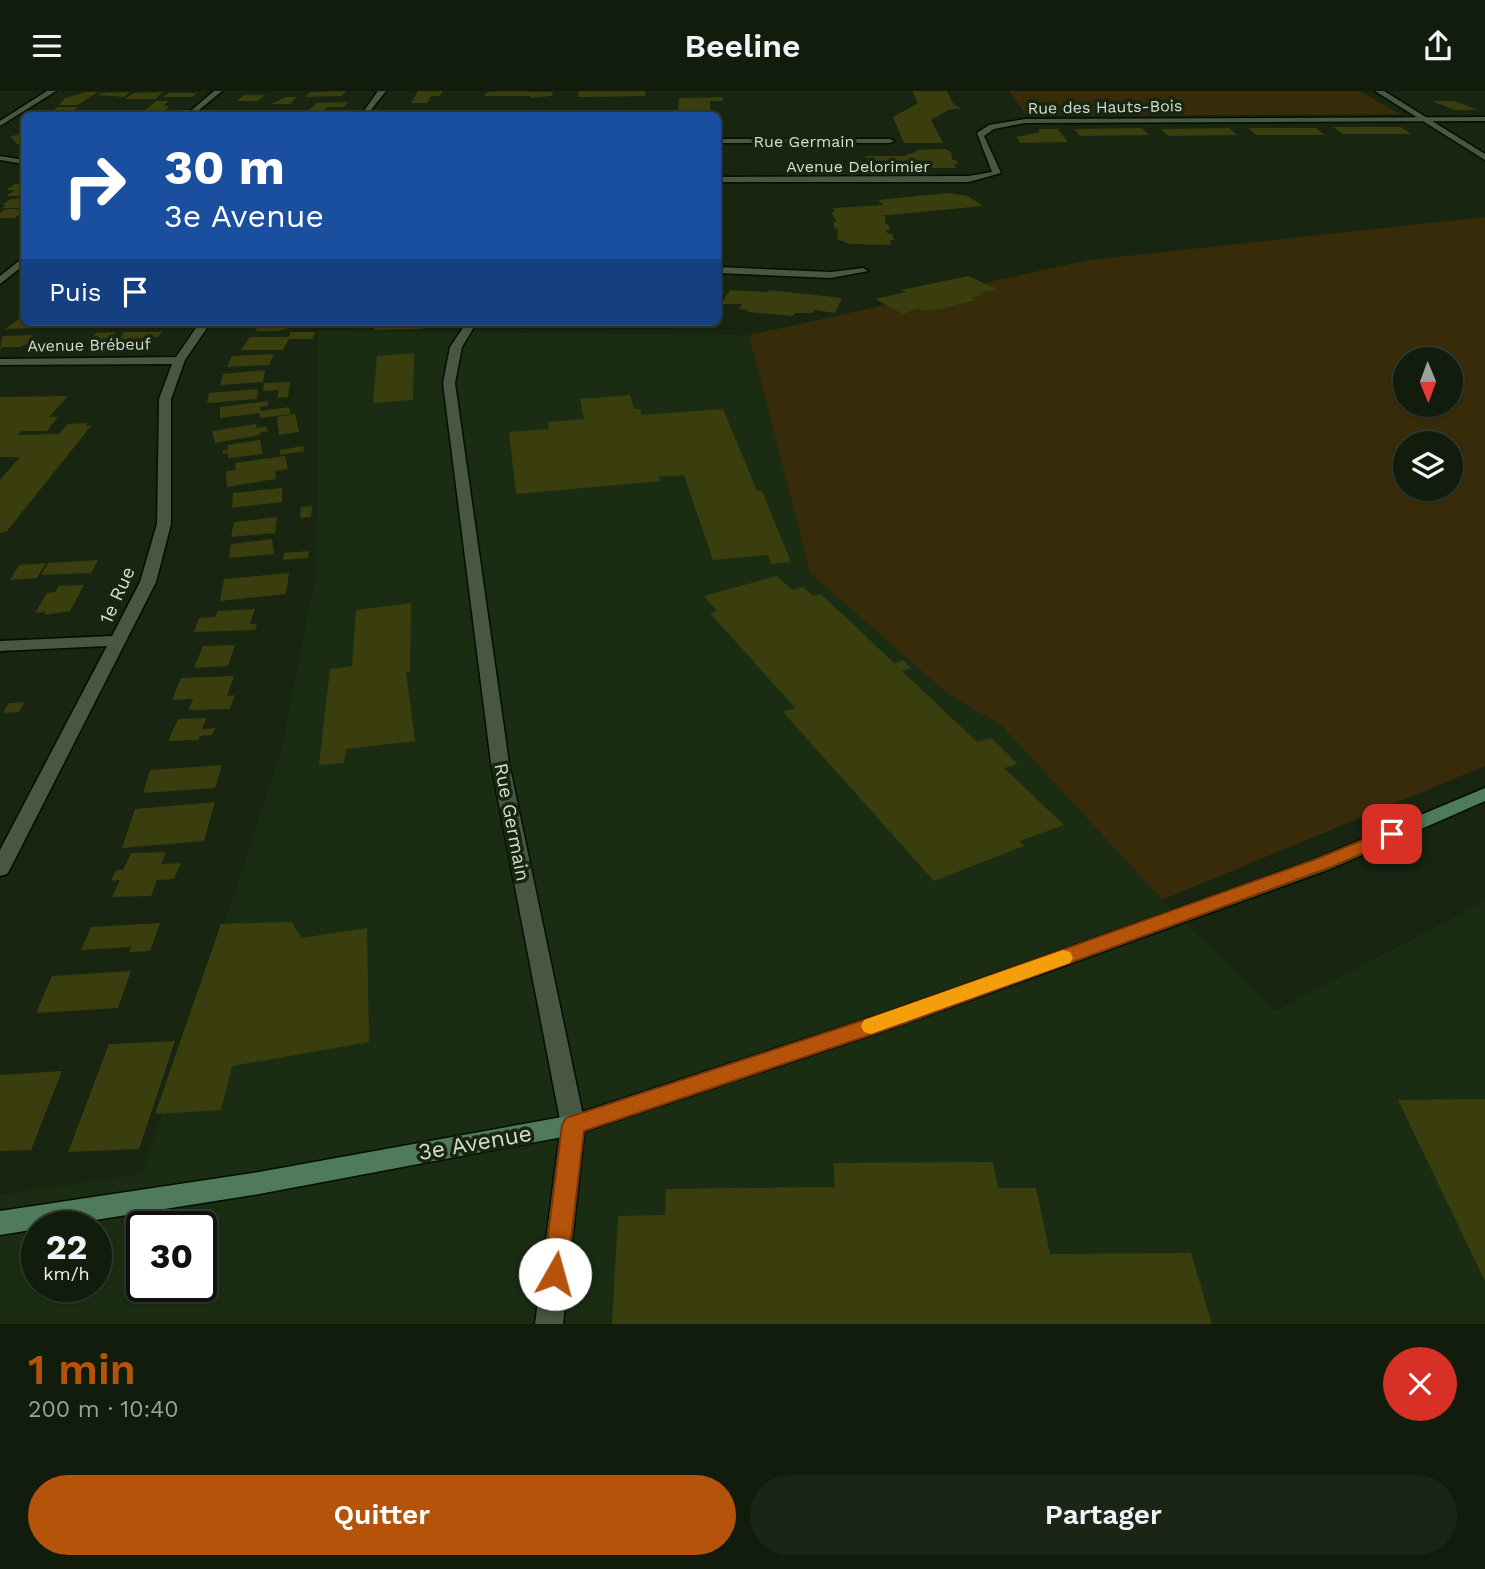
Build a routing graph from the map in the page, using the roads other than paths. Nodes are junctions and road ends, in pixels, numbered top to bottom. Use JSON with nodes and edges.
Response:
{"nodes":[{"id":1,"x":52,"y":91,"type":"edge"},
{"id":2,"x":218,"y":91,"type":"edge"},
{"id":3,"x":382,"y":91,"type":"edge"},
{"id":4,"x":1379,"y":91,"type":"edge"},
{"id":5,"x":193,"y":112,"type":"edge"},
{"id":6,"x":366,"y":112,"type":"edge"},
{"id":7,"x":1422,"y":119,"type":"junction"},
{"id":8,"x":1485,"y":119,"type":"edge"},
{"id":9,"x":0,"y":124,"type":"edge"},
{"id":10,"x":721,"y":141,"type":"edge"},
{"id":11,"x":890,"y":141,"type":"dead end"},
{"id":12,"x":0,"y":158,"type":"edge"},
{"id":13,"x":1485,"y":158,"type":"edge"},
{"id":14,"x":21,"y":162,"type":"edge"},
{"id":15,"x":997,"y":173,"type":"joint"},
{"id":16,"x":721,"y":180,"type":"edge"},
{"id":17,"x":21,"y":263,"type":"edge"},
{"id":18,"x":721,"y":270,"type":"edge"},
{"id":19,"x":863,"y":271,"type":"dead end"},
{"id":20,"x":0,"y":281,"type":"edge"},
{"id":21,"x":203,"y":326,"type":"edge"},
{"id":22,"x":469,"y":326,"type":"edge"},
{"id":23,"x":178,"y":360,"type":"junction"},
{"id":24,"x":0,"y":362,"type":"edge"},
{"id":25,"x":118,"y":641,"type":"junction"},
{"id":26,"x":0,"y":646,"type":"edge"},
{"id":27,"x":1485,"y":794,"type":"edge"},
{"id":28,"x":0,"y":869,"type":"edge"},
{"id":29,"x":573,"y":1125,"type":"junction"},
{"id":30,"x":0,"y":1223,"type":"edge"},
{"id":31,"x":549,"y":1324,"type":"edge"}],
"edges":[{"from":1,"to":9,"type":"street"},
{"from":2,"to":5,"type":"street"},
{"from":3,"to":6,"type":"street"},
{"from":4,"to":7,"type":"street"},
{"from":7,"to":8,"type":"street","name":"Rue des Hauts-Bois"},
{"from":7,"to":13,"type":"street"},
{"from":7,"to":15,"type":"street","name":"Rue des Hauts-Bois"},
{"from":10,"to":11,"type":"street","name":"Rue Germain"},
{"from":12,"to":14,"type":"street"},
{"from":15,"to":16,"type":"street","name":"Avenue Delorimier"},
{"from":17,"to":20,"type":"street"},
{"from":18,"to":19,"type":"street"},
{"from":21,"to":23,"type":"street","name":"1e Rue"},
{"from":22,"to":29,"type":"street","name":"Rue Germain"},
{"from":23,"to":24,"type":"street","name":"Avenue Brébeuf"},
{"from":23,"to":25,"type":"street","name":"1e Rue"},
{"from":25,"to":26,"type":"street"},
{"from":25,"to":28,"type":"street","name":"1e Rue"},
{"from":27,"to":29,"type":"main road","name":"3e Avenue"},
{"from":29,"to":30,"type":"main road","name":"3e Avenue"},
{"from":29,"to":31,"type":"street","name":"Rue Germain"}]}
